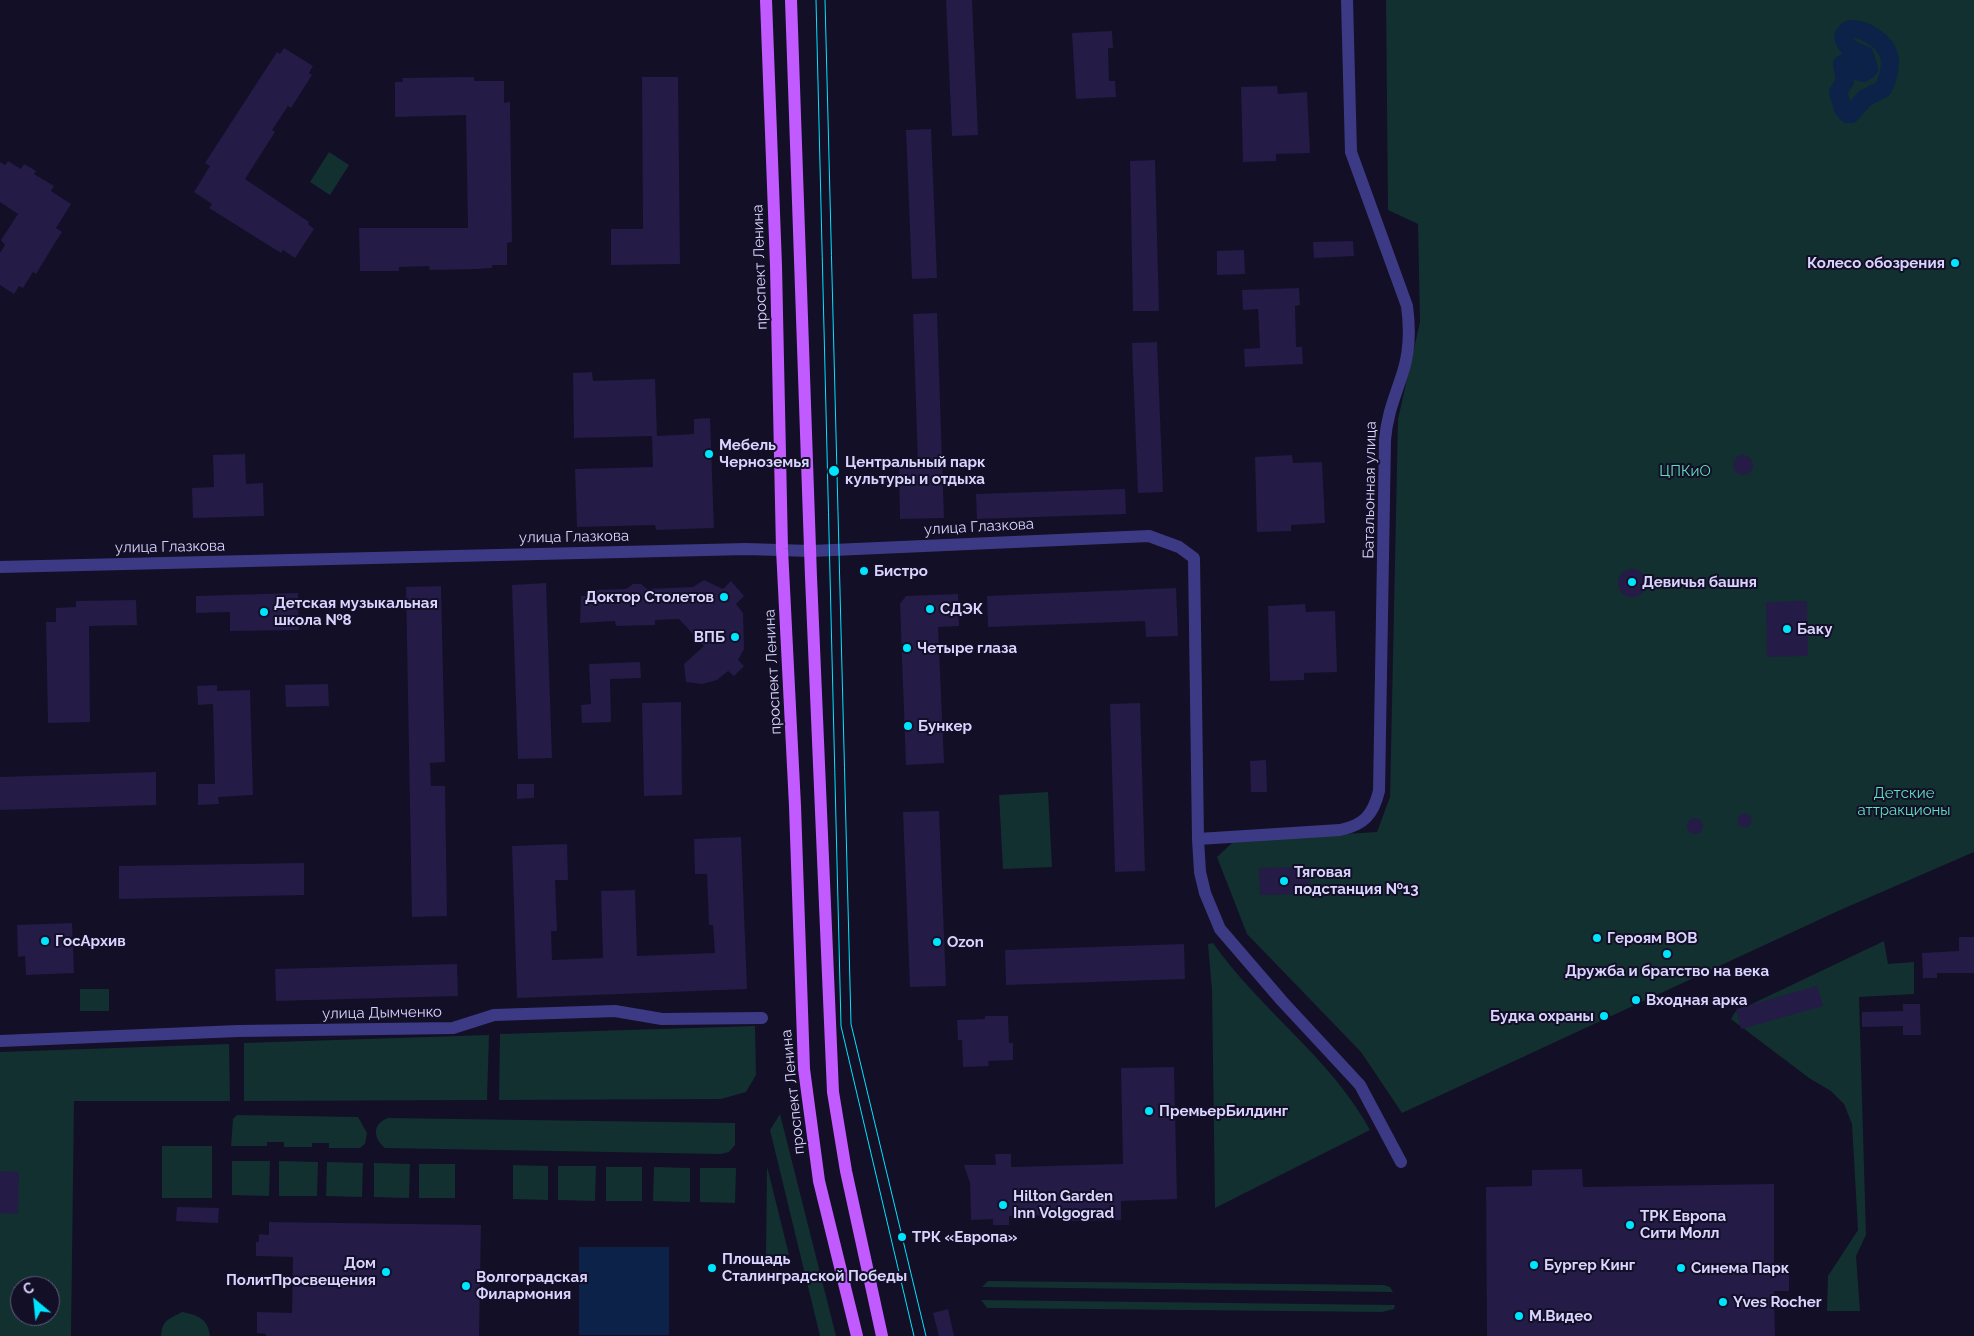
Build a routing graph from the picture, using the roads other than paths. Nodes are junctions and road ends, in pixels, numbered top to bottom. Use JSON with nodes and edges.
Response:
{"nodes":[{"id":1,"x":766,"y":0,"type":"edge"},
{"id":2,"x":791,"y":0,"type":"edge"},
{"id":3,"x":1347,"y":0,"type":"edge"},
{"id":4,"x":782,"y":549,"type":"junction"},
{"id":5,"x":810,"y":550,"type":"junction"},
{"id":6,"x":0,"y":567,"type":"edge"},
{"id":7,"x":1198,"y":838,"type":"junction"},
{"id":8,"x":762,"y":1018,"type":"dead end"},
{"id":9,"x":0,"y":1041,"type":"edge"},
{"id":10,"x":1401,"y":1162,"type":"dead end"},
{"id":11,"x":858,"y":1336,"type":"edge"},
{"id":12,"x":882,"y":1336,"type":"edge"}],
"edges":[{"from":1,"to":4,"type":"main road","name":"проспект Ленина"},
{"from":2,"to":5,"type":"main road"},
{"from":3,"to":7,"type":"street","name":"Батальонная улица"},
{"from":4,"to":5,"type":"street","name":"улица Глазкова"},
{"from":4,"to":6,"type":"street","name":"улица Глазкова"},
{"from":4,"to":11,"type":"main road","name":"проспект Ленина"},
{"from":5,"to":7,"type":"street","name":"улица Глазкова"},
{"from":5,"to":12,"type":"main road"},
{"from":7,"to":10,"type":"street"},
{"from":8,"to":9,"type":"street","name":"улица Дымченко"}]}
